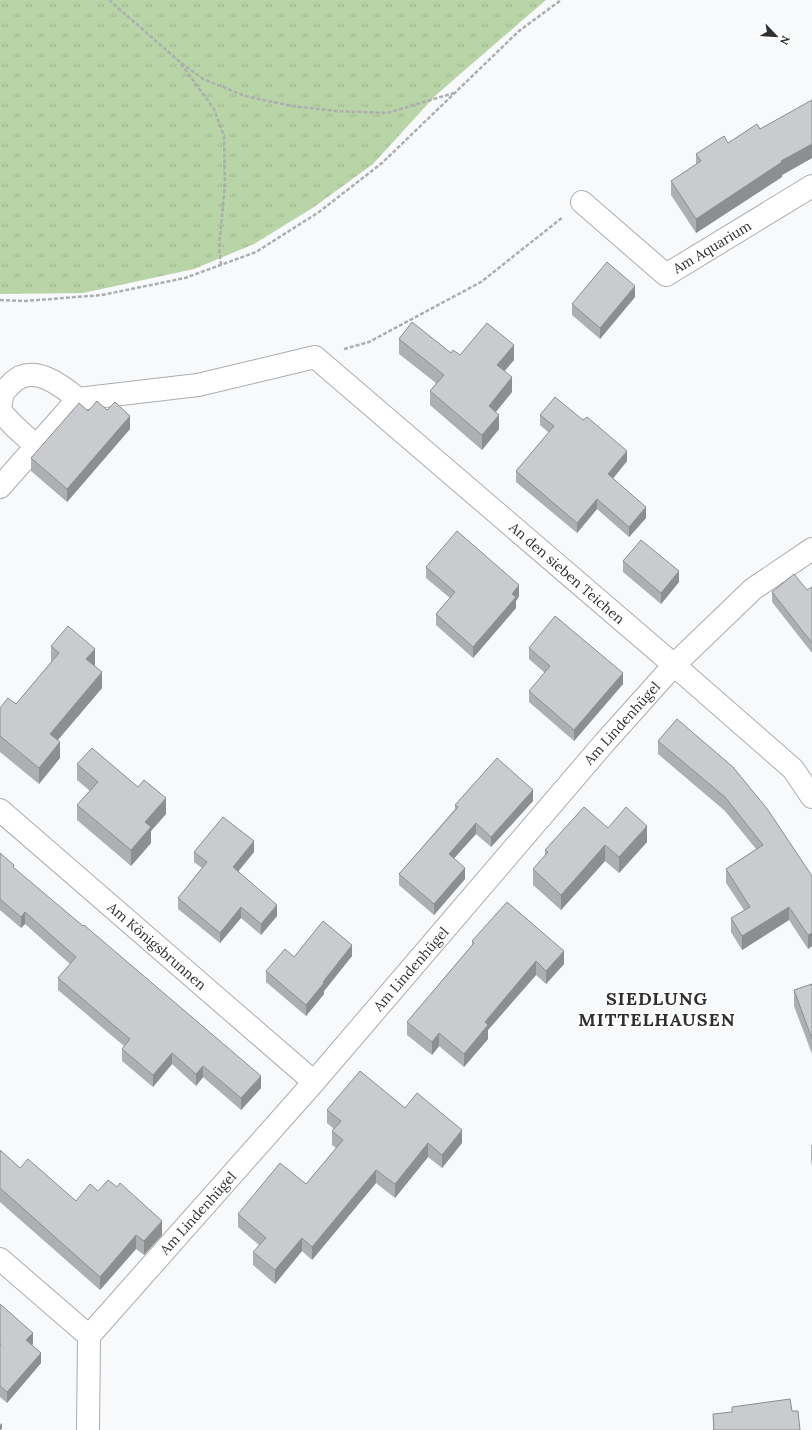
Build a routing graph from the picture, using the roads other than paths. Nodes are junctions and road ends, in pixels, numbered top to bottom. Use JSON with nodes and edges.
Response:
{"nodes":[{"id":1,"x":812,"y":186,"type":"edge"},
{"id":2,"x":582,"y":202,"type":"road end"},
{"id":3,"x":78,"y":399,"type":"junction"},
{"id":4,"x":36,"y":446,"type":"junction"},
{"id":5,"x":0,"y":487,"type":"edge"},
{"id":6,"x":812,"y":549,"type":"edge"},
{"id":7,"x":674,"y":665,"type":"junction"},
{"id":8,"x":812,"y":796,"type":"edge"},
{"id":9,"x":0,"y":810,"type":"edge"},
{"id":10,"x":314,"y":1082,"type":"junction"},
{"id":11,"x":0,"y":1259,"type":"edge"},
{"id":12,"x":89,"y":1336,"type":"junction"},
{"id":13,"x":88,"y":1430,"type":"edge"}],
"edges":[{"from":1,"to":2,"type":"street","name":"Am Aquarium"},
{"from":3,"to":4,"type":"street"},
{"from":3,"to":4,"type":"street"},
{"from":3,"to":7,"type":"street","name":"An den sieben Teichen"},
{"from":4,"to":5,"type":"street"},
{"from":6,"to":7,"type":"street","name":"Am Lindenhügel"},
{"from":7,"to":8,"type":"street","name":"An den sieben Teichen"},
{"from":7,"to":10,"type":"street","name":"Am Lindenhügel"},
{"from":9,"to":10,"type":"street","name":"Am Königsbrunnen"},
{"from":10,"to":12,"type":"street","name":"Am Lindenhügel"},
{"from":11,"to":12,"type":"street"},
{"from":12,"to":13,"type":"street"}]}
